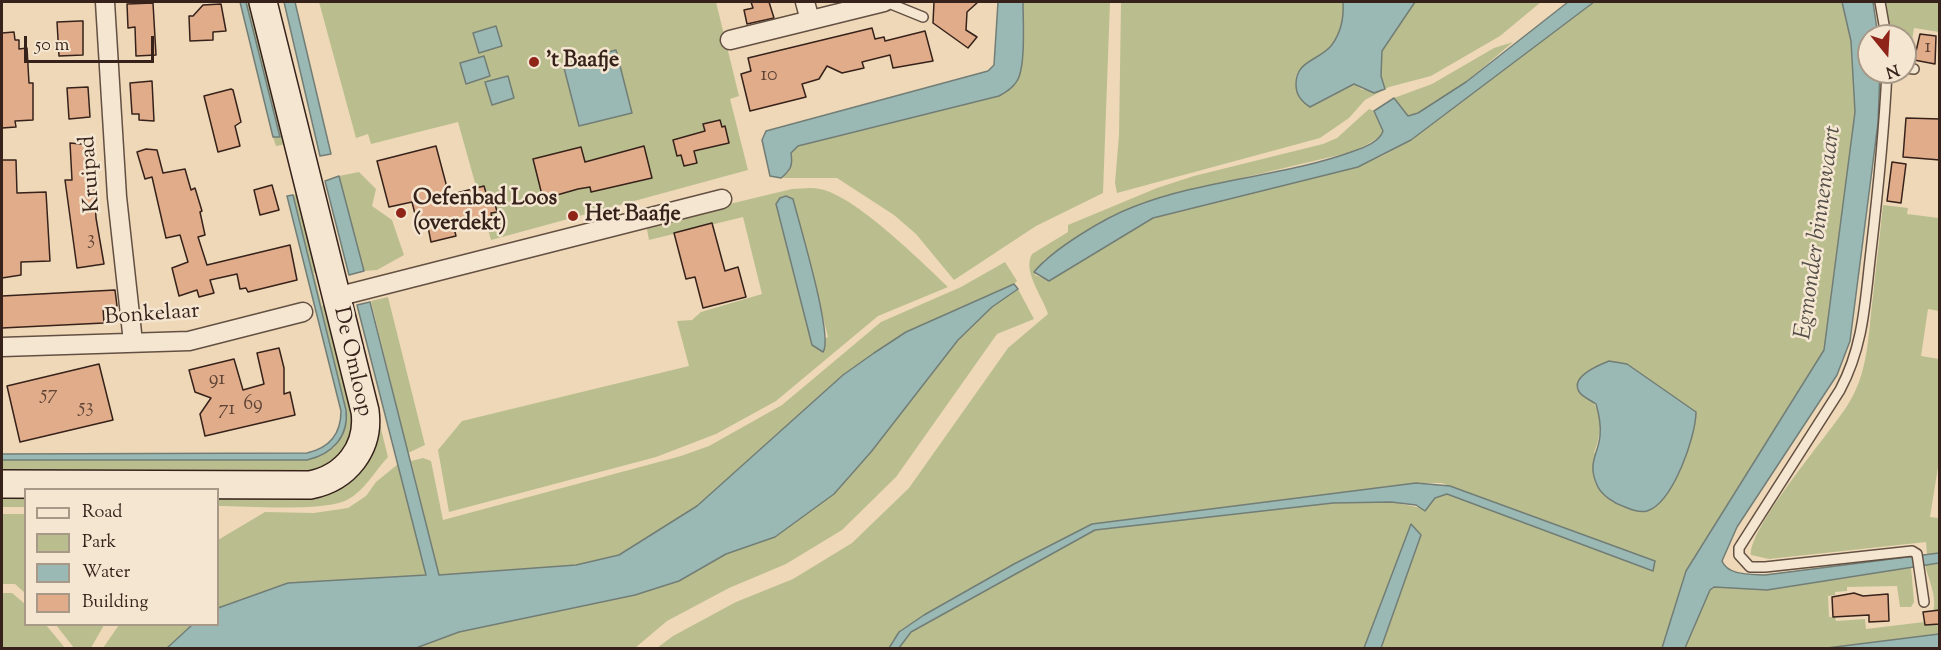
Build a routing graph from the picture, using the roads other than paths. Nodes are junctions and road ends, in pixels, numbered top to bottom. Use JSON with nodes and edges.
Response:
{"nodes":[{"id":1,"x":105,"y":2,"type":"edge"},
{"id":2,"x":263,"y":2,"type":"edge"},
{"id":3,"x":805,"y":2,"type":"edge"},
{"id":4,"x":885,"y":2,"type":"edge"},
{"id":5,"x":1880,"y":2,"type":"edge"},
{"id":6,"x":923,"y":17,"type":"dead end"},
{"id":7,"x":810,"y":20,"type":"junction"},
{"id":8,"x":1884,"y":24,"type":"edge"},
{"id":9,"x":730,"y":40,"type":"dead end"},
{"id":10,"x":1887,"y":84,"type":"edge"},
{"id":11,"x":722,"y":199,"type":"dead end"},
{"id":12,"x":336,"y":297,"type":"junction"},
{"id":13,"x":303,"y":312,"type":"dead end"},
{"id":14,"x":133,"y":342,"type":"junction"},
{"id":15,"x":2,"y":347,"type":"edge"},
{"id":16,"x":2,"y":484,"type":"edge"},
{"id":17,"x":1924,"y":602,"type":"dead end"}],
"edges":[{"from":1,"to":14,"type":"street","name":"Kruipad"},
{"from":2,"to":12,"type":"street","name":"De Omloop"},
{"from":3,"to":7,"type":"street"},
{"from":4,"to":6,"type":"lane"},
{"from":4,"to":7,"type":"street"},
{"from":5,"to":8,"type":"lane"},
{"from":7,"to":9,"type":"street"},
{"from":10,"to":17,"type":"lane"},
{"from":11,"to":12,"type":"street","name":"De Omloop"},
{"from":12,"to":16,"type":"street","name":"De Omloop"},
{"from":13,"to":14,"type":"street","name":"Bonkelaar"},
{"from":14,"to":15,"type":"street","name":"Bonkelaar"}]}
